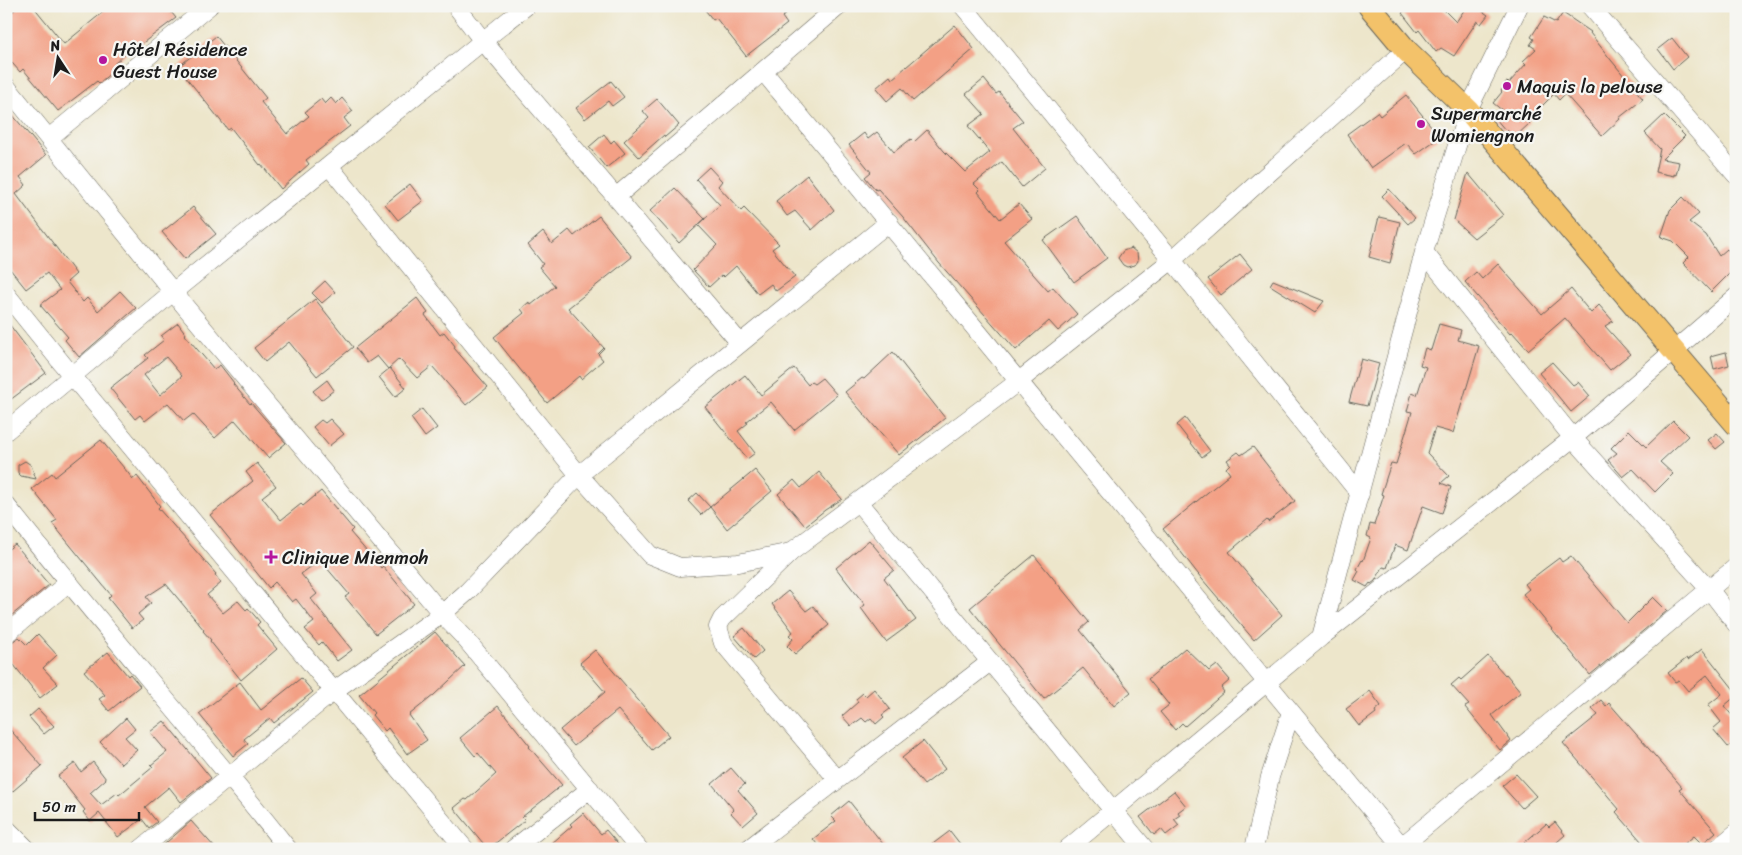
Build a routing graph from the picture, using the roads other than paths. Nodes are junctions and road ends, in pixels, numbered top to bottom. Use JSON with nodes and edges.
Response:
{"nodes":[{"id":1,"x":209,"y":6,"type":"edge"},
{"id":2,"x":456,"y":6,"type":"edge"},
{"id":3,"x":526,"y":6,"type":"edge"},
{"id":4,"x":839,"y":6,"type":"edge"},
{"id":5,"x":963,"y":6,"type":"edge"},
{"id":6,"x":1369,"y":6,"type":"edge"},
{"id":7,"x":1519,"y":6,"type":"edge"},
{"id":8,"x":1590,"y":6,"type":"edge"},
{"id":9,"x":483,"y":41,"type":"junction"},
{"id":10,"x":1406,"y":50,"type":"junction"},
{"id":11,"x":763,"y":71,"type":"junction"},
{"id":12,"x":6,"y":86,"type":"edge"},
{"id":13,"x":1468,"y":110,"type":"junction"},
{"id":14,"x":48,"y":138,"type":"junction"},
{"id":15,"x":329,"y":166,"type":"junction"},
{"id":16,"x":1736,"y":175,"type":"edge"},
{"id":17,"x":616,"y":196,"type":"junction"},
{"id":18,"x":888,"y":222,"type":"junction"},
{"id":19,"x":1424,"y":252,"type":"junction"},
{"id":20,"x":1172,"y":260,"type":"junction"},
{"id":21,"x":173,"y":292,"type":"junction"},
{"id":22,"x":6,"y":294,"type":"edge"},
{"id":23,"x":1736,"y":297,"type":"edge"},
{"id":24,"x":740,"y":343,"type":"junction"},
{"id":25,"x":1673,"y":352,"type":"junction"},
{"id":26,"x":73,"y":377,"type":"junction"},
{"id":27,"x":1019,"y":381,"type":"junction"},
{"id":28,"x":1736,"y":424,"type":"edge"},
{"id":29,"x":6,"y":431,"type":"edge"},
{"id":30,"x":1573,"y":438,"type":"junction"},
{"id":31,"x":579,"y":475,"type":"junction"},
{"id":32,"x":1360,"y":494,"type":"junction"},
{"id":33,"x":858,"y":502,"type":"junction"},
{"id":34,"x":6,"y":505,"type":"edge"},
{"id":35,"x":791,"y":552,"type":"junction"},
{"id":36,"x":1736,"y":567,"type":"edge"},
{"id":37,"x":68,"y":583,"type":"junction"},
{"id":38,"x":1709,"y":589,"type":"junction"},
{"id":39,"x":442,"y":614,"type":"junction"},
{"id":40,"x":1736,"y":624,"type":"edge"},
{"id":41,"x":6,"y":634,"type":"edge"},
{"id":42,"x":1321,"y":637,"type":"junction"},
{"id":43,"x":990,"y":662,"type":"junction"},
{"id":44,"x":1266,"y":682,"type":"junction"},
{"id":45,"x":334,"y":690,"type":"junction"},
{"id":46,"x":1291,"y":712,"type":"junction"},
{"id":47,"x":230,"y":775,"type":"junction"},
{"id":48,"x":837,"y":779,"type":"junction"},
{"id":49,"x":590,"y":788,"type":"junction"},
{"id":50,"x":1113,"y":811,"type":"junction"},
{"id":51,"x":6,"y":828,"type":"edge"},
{"id":52,"x":1736,"y":833,"type":"edge"},
{"id":53,"x":1403,"y":847,"type":"edge"},
{"id":54,"x":27,"y":849,"type":"edge"},
{"id":55,"x":141,"y":849,"type":"edge"},
{"id":56,"x":288,"y":849,"type":"edge"},
{"id":57,"x":465,"y":849,"type":"edge"},
{"id":58,"x":514,"y":849,"type":"edge"},
{"id":59,"x":639,"y":849,"type":"edge"},
{"id":60,"x":748,"y":849,"type":"edge"},
{"id":61,"x":1067,"y":849,"type":"edge"},
{"id":62,"x":1145,"y":849,"type":"edge"},
{"id":63,"x":1254,"y":849,"type":"edge"},
{"id":64,"x":1717,"y":849,"type":"edge"}],
"edges":[{"from":1,"to":14,"type":"street"},
{"from":2,"to":9,"type":"street"},
{"from":3,"to":9,"type":"street"},
{"from":4,"to":11,"type":"street"},
{"from":5,"to":20,"type":"street"},
{"from":6,"to":10,"type":"main road"},
{"from":7,"to":13,"type":"street"},
{"from":8,"to":16,"type":"street"},
{"from":9,"to":15,"type":"street"},
{"from":9,"to":17,"type":"street"},
{"from":10,"to":13,"type":"main road"},
{"from":10,"to":20,"type":"street"},
{"from":11,"to":17,"type":"street"},
{"from":11,"to":18,"type":"street"},
{"from":12,"to":14,"type":"street"},
{"from":13,"to":19,"type":"street"},
{"from":13,"to":25,"type":"main road"},
{"from":14,"to":21,"type":"street"},
{"from":15,"to":21,"type":"street"},
{"from":15,"to":31,"type":"street"},
{"from":17,"to":24,"type":"street"},
{"from":18,"to":24,"type":"street"},
{"from":18,"to":27,"type":"street"},
{"from":19,"to":30,"type":"street"},
{"from":19,"to":32,"type":"street"},
{"from":20,"to":27,"type":"street"},
{"from":20,"to":32,"type":"street"},
{"from":21,"to":26,"type":"street"},
{"from":21,"to":39,"type":"street"},
{"from":22,"to":26,"type":"street"},
{"from":23,"to":25,"type":"street"},
{"from":24,"to":31,"type":"street"},
{"from":25,"to":28,"type":"main road"},
{"from":25,"to":30,"type":"street"},
{"from":26,"to":29,"type":"street"},
{"from":26,"to":45,"type":"street"},
{"from":27,"to":33,"type":"street"},
{"from":27,"to":44,"type":"street"},
{"from":30,"to":38,"type":"street"},
{"from":30,"to":42,"type":"street"},
{"from":31,"to":35,"type":"street"},
{"from":31,"to":39,"type":"street"},
{"from":32,"to":42,"type":"street"},
{"from":33,"to":35,"type":"street"},
{"from":33,"to":43,"type":"street"},
{"from":34,"to":37,"type":"street"},
{"from":35,"to":48,"type":"street"},
{"from":36,"to":38,"type":"street"},
{"from":37,"to":41,"type":"street"},
{"from":37,"to":47,"type":"street"},
{"from":38,"to":40,"type":"street"},
{"from":38,"to":53,"type":"street"},
{"from":39,"to":45,"type":"street"},
{"from":39,"to":49,"type":"street"},
{"from":42,"to":44,"type":"street"},
{"from":43,"to":48,"type":"street"},
{"from":43,"to":50,"type":"street"},
{"from":44,"to":46,"type":"street"},
{"from":44,"to":50,"type":"street"},
{"from":45,"to":47,"type":"street"},
{"from":45,"to":57,"type":"street"},
{"from":46,"to":53,"type":"street"},
{"from":46,"to":63,"type":"street"},
{"from":47,"to":55,"type":"street"},
{"from":47,"to":56,"type":"street"},
{"from":48,"to":60,"type":"street"},
{"from":49,"to":58,"type":"street"},
{"from":49,"to":59,"type":"street"},
{"from":50,"to":61,"type":"street"},
{"from":50,"to":62,"type":"street"},
{"from":51,"to":54,"type":"street"},
{"from":52,"to":64,"type":"street"}]}
